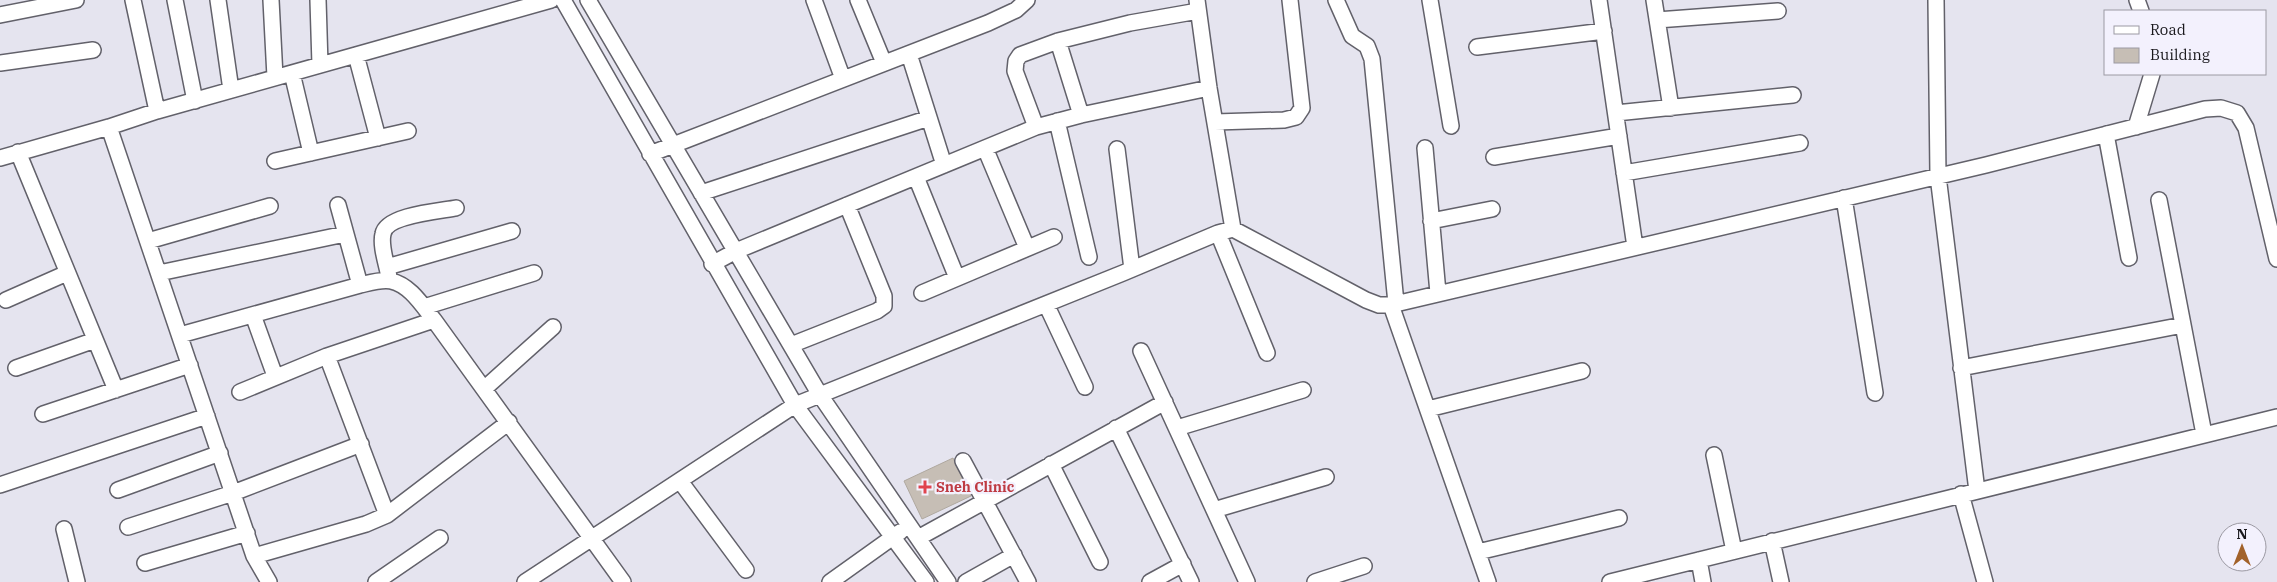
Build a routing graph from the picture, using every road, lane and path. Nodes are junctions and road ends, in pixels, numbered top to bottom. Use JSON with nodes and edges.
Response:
{"nodes":[{"id":1,"x":76,"y":0,"type":"edge"},
{"id":2,"x":133,"y":0,"type":"edge"},
{"id":3,"x":176,"y":0,"type":"edge"},
{"id":4,"x":218,"y":0,"type":"edge"},
{"id":5,"x":271,"y":0,"type":"edge"},
{"id":6,"x":318,"y":0,"type":"edge"},
{"id":7,"x":551,"y":0,"type":"edge"},
{"id":8,"x":563,"y":0,"type":"edge"},
{"id":9,"x":588,"y":0,"type":"edge"},
{"id":10,"x":814,"y":0,"type":"edge"},
{"id":11,"x":858,"y":0,"type":"edge"},
{"id":12,"x":1028,"y":0,"type":"edge"},
{"id":13,"x":1290,"y":0,"type":"edge"},
{"id":14,"x":1336,"y":0,"type":"edge"},
{"id":15,"x":1430,"y":0,"type":"edge"},
{"id":16,"x":1599,"y":0,"type":"edge"},
{"id":17,"x":1654,"y":0,"type":"edge"},
{"id":18,"x":1936,"y":0,"type":"edge"},
{"id":19,"x":1198,"y":5,"type":"edge"},
{"id":20,"x":1778,"y":11,"type":"dead end"},
{"id":21,"x":0,"y":15,"type":"edge"},
{"id":22,"x":1657,"y":20,"type":"junction"},
{"id":23,"x":1604,"y":31,"type":"junction"},
{"id":24,"x":1058,"y":41,"type":"junction"},
{"id":25,"x":1477,"y":47,"type":"dead end"},
{"id":26,"x":93,"y":50,"type":"dead end"},
{"id":27,"x":909,"y":54,"type":"junction"},
{"id":28,"x":356,"y":55,"type":"junction"},
{"id":29,"x":0,"y":63,"type":"edge"},
{"id":30,"x":884,"y":64,"type":"junction"},
{"id":31,"x":320,"y":65,"type":"junction"},
{"id":32,"x":292,"y":73,"type":"junction"},
{"id":33,"x":2152,"y":75,"type":"edge"},
{"id":34,"x":276,"y":77,"type":"junction"},
{"id":35,"x":843,"y":79,"type":"junction"},
{"id":36,"x":1209,"y":88,"type":"junction"},
{"id":37,"x":231,"y":90,"type":"junction"},
{"id":38,"x":1793,"y":95,"type":"dead end"},
{"id":39,"x":195,"y":100,"type":"junction"},
{"id":40,"x":1671,"y":108,"type":"junction"},
{"id":41,"x":157,"y":111,"type":"junction"},
{"id":42,"x":1616,"y":113,"type":"junction"},
{"id":43,"x":1081,"y":115,"type":"junction"},
{"id":44,"x":929,"y":118,"type":"junction"},
{"id":45,"x":1057,"y":121,"type":"junction"},
{"id":46,"x":1215,"y":122,"type":"junction"},
{"id":47,"x":1451,"y":126,"type":"dead end"},
{"id":48,"x":109,"y":127,"type":"junction"},
{"id":49,"x":1036,"y":127,"type":"junction"},
{"id":50,"x":2136,"y":127,"type":"junction"},
{"id":51,"x":408,"y":131,"type":"dead end"},
{"id":52,"x":2106,"y":134,"type":"junction"},
{"id":53,"x":1619,"y":136,"type":"junction"},
{"id":54,"x":378,"y":138,"type":"junction"},
{"id":55,"x":1800,"y":143,"type":"dead end"},
{"id":56,"x":673,"y":145,"type":"junction"},
{"id":57,"x":985,"y":148,"type":"junction"},
{"id":58,"x":1425,"y":148,"type":"dead end"},
{"id":59,"x":1117,"y":149,"type":"dead end"},
{"id":60,"x":18,"y":152,"type":"junction"},
{"id":61,"x":311,"y":153,"type":"junction"},
{"id":62,"x":650,"y":154,"type":"junction"},
{"id":63,"x":1494,"y":157,"type":"dead end"},
{"id":64,"x":0,"y":158,"type":"edge"},
{"id":65,"x":275,"y":161,"type":"dead end"},
{"id":66,"x":944,"y":165,"type":"junction"},
{"id":67,"x":1624,"y":173,"type":"junction"},
{"id":68,"x":1938,"y":176,"type":"junction"},
{"id":69,"x":916,"y":177,"type":"junction"},
{"id":70,"x":701,"y":193,"type":"junction"},
{"id":71,"x":1844,"y":198,"type":"junction"},
{"id":72,"x":2159,"y":200,"type":"dead end"},
{"id":73,"x":338,"y":205,"type":"dead end"},
{"id":74,"x":847,"y":205,"type":"junction"},
{"id":75,"x":270,"y":206,"type":"dead end"},
{"id":76,"x":456,"y":208,"type":"dead end"},
{"id":77,"x":1492,"y":209,"type":"dead end"},
{"id":78,"x":1431,"y":221,"type":"junction"},
{"id":79,"x":512,"y":231,"type":"dead end"},
{"id":80,"x":1226,"y":231,"type":"junction"},
{"id":81,"x":346,"y":234,"type":"junction"},
{"id":82,"x":1054,"y":237,"type":"dead end"},
{"id":83,"x":148,"y":242,"type":"junction"},
{"id":84,"x":1635,"y":247,"type":"junction"},
{"id":85,"x":1027,"y":248,"type":"junction"},
{"id":86,"x":736,"y":251,"type":"junction"},
{"id":87,"x":1088,"y":257,"type":"dead end"},
{"id":88,"x":2129,"y":258,"type":"dead end"},
{"id":89,"x":2277,"y":259,"type":"edge"},
{"id":90,"x":712,"y":264,"type":"junction"},
{"id":91,"x":1132,"y":269,"type":"junction"},
{"id":92,"x":67,"y":273,"type":"junction"},
{"id":93,"x":159,"y":273,"type":"junction"},
{"id":94,"x":534,"y":273,"type":"dead end"},
{"id":95,"x":388,"y":274,"type":"junction"},
{"id":96,"x":957,"y":278,"type":"junction"},
{"id":97,"x":360,"y":284,"type":"junction"},
{"id":98,"x":1438,"y":292,"type":"junction"},
{"id":99,"x":922,"y":293,"type":"dead end"},
{"id":100,"x":6,"y":300,"type":"dead end"},
{"id":101,"x":1046,"y":304,"type":"junction"},
{"id":102,"x":1394,"y":304,"type":"junction"},
{"id":103,"x":424,"y":307,"type":"junction"},
{"id":104,"x":253,"y":315,"type":"junction"},
{"id":105,"x":434,"y":320,"type":"junction"},
{"id":106,"x":2183,"y":325,"type":"junction"},
{"id":107,"x":553,"y":327,"type":"dead end"},
{"id":108,"x":180,"y":335,"type":"junction"},
{"id":109,"x":95,"y":340,"type":"junction"},
{"id":110,"x":791,"y":345,"type":"junction"},
{"id":111,"x":1141,"y":351,"type":"dead end"},
{"id":112,"x":1267,"y":353,"type":"dead end"},
{"id":113,"x":328,"y":356,"type":"junction"},
{"id":114,"x":190,"y":365,"type":"junction"},
{"id":115,"x":16,"y":368,"type":"dead end"},
{"id":116,"x":1961,"y":368,"type":"junction"},
{"id":117,"x":1582,"y":371,"type":"dead end"},
{"id":118,"x":275,"y":376,"type":"junction"},
{"id":119,"x":1085,"y":387,"type":"dead end"},
{"id":120,"x":484,"y":389,"type":"junction"},
{"id":121,"x":116,"y":390,"type":"junction"},
{"id":122,"x":1303,"y":390,"type":"dead end"},
{"id":123,"x":240,"y":392,"type":"dead end"},
{"id":124,"x":1875,"y":393,"type":"dead end"},
{"id":125,"x":820,"y":395,"type":"junction"},
{"id":126,"x":1165,"y":402,"type":"junction"},
{"id":127,"x":795,"y":405,"type":"junction"},
{"id":128,"x":1428,"y":409,"type":"junction"},
{"id":129,"x":43,"y":414,"type":"dead end"},
{"id":130,"x":207,"y":416,"type":"junction"},
{"id":131,"x":2277,"y":417,"type":"edge"},
{"id":132,"x":509,"y":422,"type":"junction"},
{"id":133,"x":1116,"y":428,"type":"junction"},
{"id":134,"x":1177,"y":428,"type":"junction"},
{"id":135,"x":2204,"y":434,"type":"junction"},
{"id":136,"x":361,"y":444,"type":"junction"},
{"id":137,"x":220,"y":453,"type":"junction"},
{"id":138,"x":1714,"y":455,"type":"dead end"},
{"id":139,"x":963,"y":461,"type":"dead end"},
{"id":140,"x":1051,"y":464,"type":"junction"},
{"id":141,"x":1326,"y":477,"type":"dead end"},
{"id":142,"x":680,"y":481,"type":"junction"},
{"id":143,"x":0,"y":486,"type":"edge"},
{"id":144,"x":118,"y":490,"type":"dead end"},
{"id":145,"x":1976,"y":490,"type":"junction"},
{"id":146,"x":233,"y":493,"type":"junction"},
{"id":147,"x":1961,"y":494,"type":"junction"},
{"id":148,"x":985,"y":501,"type":"junction"},
{"id":149,"x":1214,"y":510,"type":"junction"},
{"id":150,"x":386,"y":515,"type":"junction"},
{"id":151,"x":1619,"y":518,"type":"dead end"},
{"id":152,"x":910,"y":525,"type":"junction"},
{"id":153,"x":128,"y":527,"type":"dead end"},
{"id":154,"x":64,"y":529,"type":"dead end"},
{"id":155,"x":247,"y":533,"type":"junction"},
{"id":156,"x":893,"y":537,"type":"junction"},
{"id":157,"x":440,"y":538,"type":"dead end"},
{"id":158,"x":593,"y":538,"type":"junction"},
{"id":159,"x":918,"y":538,"type":"junction"},
{"id":160,"x":1772,"y":541,"type":"junction"},
{"id":161,"x":1734,"y":551,"type":"junction"},
{"id":162,"x":1478,"y":552,"type":"junction"},
{"id":163,"x":1014,"y":555,"type":"junction"},
{"id":164,"x":254,"y":556,"type":"junction"},
{"id":165,"x":1698,"y":560,"type":"junction"},
{"id":166,"x":1100,"y":562,"type":"dead end"},
{"id":167,"x":145,"y":563,"type":"dead end"},
{"id":168,"x":1183,"y":564,"type":"junction"},
{"id":169,"x":1364,"y":566,"type":"dead end"},
{"id":170,"x":746,"y":570,"type":"dead end"},
{"id":171,"x":77,"y":582,"type":"edge"},
{"id":172,"x":267,"y":582,"type":"edge"},
{"id":173,"x":376,"y":582,"type":"edge"},
{"id":174,"x":525,"y":582,"type":"edge"},
{"id":175,"x":623,"y":582,"type":"edge"},
{"id":176,"x":830,"y":582,"type":"edge"},
{"id":177,"x":926,"y":582,"type":"edge"},
{"id":178,"x":948,"y":582,"type":"edge"},
{"id":179,"x":966,"y":582,"type":"edge"},
{"id":180,"x":1028,"y":582,"type":"edge"},
{"id":181,"x":1150,"y":582,"type":"edge"},
{"id":182,"x":1191,"y":582,"type":"edge"},
{"id":183,"x":1247,"y":582,"type":"edge"},
{"id":184,"x":1315,"y":582,"type":"edge"},
{"id":185,"x":1488,"y":582,"type":"edge"},
{"id":186,"x":1610,"y":582,"type":"edge"},
{"id":187,"x":1703,"y":582,"type":"edge"},
{"id":188,"x":1781,"y":582,"type":"edge"},
{"id":189,"x":1985,"y":582,"type":"edge"}],
"edges":[{"from":1,"to":21,"type":"street"},
{"from":2,"to":41,"type":"street"},
{"from":3,"to":39,"type":"street"},
{"from":4,"to":37,"type":"street"},
{"from":5,"to":34,"type":"street"},
{"from":6,"to":31,"type":"street"},
{"from":7,"to":28,"type":"street"},
{"from":8,"to":62,"type":"street"},
{"from":9,"to":56,"type":"street"},
{"from":10,"to":35,"type":"street"},
{"from":11,"to":30,"type":"street"},
{"from":12,"to":27,"type":"street"},
{"from":13,"to":46,"type":"street"},
{"from":14,"to":102,"type":"street"},
{"from":15,"to":47,"type":"street"},
{"from":16,"to":23,"type":"street"},
{"from":17,"to":22,"type":"street"},
{"from":18,"to":68,"type":"street"},
{"from":19,"to":24,"type":"street"},
{"from":19,"to":36,"type":"street"},
{"from":20,"to":22,"type":"street"},
{"from":22,"to":40,"type":"street"},
{"from":23,"to":25,"type":"street"},
{"from":23,"to":42,"type":"street"},
{"from":24,"to":43,"type":"street"},
{"from":24,"to":49,"type":"street"},
{"from":26,"to":29,"type":"street"},
{"from":27,"to":30,"type":"street"},
{"from":27,"to":44,"type":"street"},
{"from":28,"to":31,"type":"street"},
{"from":28,"to":54,"type":"street"},
{"from":30,"to":35,"type":"street"},
{"from":31,"to":32,"type":"street"},
{"from":32,"to":34,"type":"street"},
{"from":32,"to":61,"type":"street"},
{"from":33,"to":50,"type":"street"},
{"from":34,"to":37,"type":"street"},
{"from":35,"to":56,"type":"street"},
{"from":36,"to":43,"type":"street"},
{"from":36,"to":46,"type":"street"},
{"from":37,"to":39,"type":"street"},
{"from":38,"to":40,"type":"street"},
{"from":39,"to":41,"type":"street"},
{"from":40,"to":42,"type":"street"},
{"from":41,"to":48,"type":"street"},
{"from":42,"to":53,"type":"street"},
{"from":43,"to":45,"type":"street"},
{"from":44,"to":66,"type":"street"},
{"from":44,"to":70,"type":"street"},
{"from":45,"to":49,"type":"street"},
{"from":45,"to":87,"type":"street"},
{"from":46,"to":80,"type":"street"},
{"from":48,"to":60,"type":"street"},
{"from":48,"to":83,"type":"street"},
{"from":49,"to":57,"type":"street"},
{"from":50,"to":52,"type":"street"},
{"from":50,"to":89,"type":"street"},
{"from":51,"to":54,"type":"street"},
{"from":52,"to":68,"type":"street"},
{"from":52,"to":88,"type":"street"},
{"from":53,"to":63,"type":"street"},
{"from":53,"to":67,"type":"street"},
{"from":54,"to":61,"type":"street"},
{"from":55,"to":67,"type":"street"},
{"from":56,"to":62,"type":"street"},
{"from":56,"to":70,"type":"street"},
{"from":57,"to":66,"type":"street"},
{"from":57,"to":85,"type":"street"},
{"from":58,"to":78,"type":"street"},
{"from":59,"to":91,"type":"street"},
{"from":60,"to":64,"type":"street"},
{"from":60,"to":92,"type":"street"},
{"from":61,"to":65,"type":"street"},
{"from":62,"to":90,"type":"street"},
{"from":66,"to":69,"type":"street"},
{"from":67,"to":84,"type":"street"},
{"from":68,"to":71,"type":"street"},
{"from":68,"to":116,"type":"street"},
{"from":69,"to":74,"type":"street"},
{"from":69,"to":96,"type":"street"},
{"from":70,"to":86,"type":"street"},
{"from":71,"to":84,"type":"street"},
{"from":71,"to":124,"type":"street"},
{"from":72,"to":106,"type":"street"},
{"from":73,"to":81,"type":"street"},
{"from":74,"to":86,"type":"street"},
{"from":74,"to":110,"type":"street"},
{"from":75,"to":83,"type":"street"},
{"from":76,"to":95,"type":"street"},
{"from":77,"to":78,"type":"street"},
{"from":78,"to":98,"type":"street"},
{"from":79,"to":95,"type":"street"},
{"from":80,"to":91,"type":"street"},
{"from":80,"to":102,"type":"street"},
{"from":80,"to":112,"type":"street"},
{"from":81,"to":93,"type":"street"},
{"from":81,"to":97,"type":"street"},
{"from":82,"to":85,"type":"street"},
{"from":83,"to":93,"type":"street"},
{"from":84,"to":98,"type":"street"},
{"from":85,"to":96,"type":"street"},
{"from":86,"to":90,"type":"street"},
{"from":86,"to":110,"type":"street"},
{"from":90,"to":127,"type":"street"},
{"from":91,"to":101,"type":"street"},
{"from":92,"to":100,"type":"street"},
{"from":92,"to":109,"type":"street"},
{"from":93,"to":108,"type":"street"},
{"from":94,"to":103,"type":"street"},
{"from":95,"to":97,"type":"street"},
{"from":95,"to":103,"type":"street"},
{"from":96,"to":99,"type":"street"},
{"from":97,"to":104,"type":"street"},
{"from":98,"to":102,"type":"street"},
{"from":101,"to":119,"type":"street"},
{"from":101,"to":125,"type":"street"},
{"from":102,"to":128,"type":"street"},
{"from":103,"to":105,"type":"street"},
{"from":104,"to":108,"type":"street"},
{"from":104,"to":118,"type":"street"},
{"from":105,"to":113,"type":"street"},
{"from":105,"to":120,"type":"street"},
{"from":106,"to":116,"type":"street"},
{"from":106,"to":135,"type":"street"},
{"from":107,"to":120,"type":"street"},
{"from":108,"to":114,"type":"street"},
{"from":109,"to":115,"type":"street"},
{"from":109,"to":121,"type":"street"},
{"from":110,"to":125,"type":"street"},
{"from":111,"to":126,"type":"street"},
{"from":113,"to":118,"type":"street"},
{"from":113,"to":136,"type":"street"},
{"from":114,"to":121,"type":"street"},
{"from":114,"to":130,"type":"street"},
{"from":116,"to":145,"type":"street"},
{"from":117,"to":128,"type":"street"},
{"from":118,"to":123,"type":"street"},
{"from":120,"to":132,"type":"street"},
{"from":121,"to":129,"type":"street"},
{"from":122,"to":134,"type":"street"},
{"from":125,"to":127,"type":"street"},
{"from":125,"to":152,"type":"street"},
{"from":126,"to":133,"type":"street"},
{"from":126,"to":134,"type":"street"},
{"from":127,"to":142,"type":"street"},
{"from":127,"to":156,"type":"street"},
{"from":128,"to":162,"type":"street"},
{"from":130,"to":137,"type":"street"},
{"from":130,"to":143,"type":"street"},
{"from":131,"to":135,"type":"street"},
{"from":132,"to":150,"type":"street"},
{"from":132,"to":158,"type":"street"},
{"from":133,"to":140,"type":"street"},
{"from":133,"to":168,"type":"street"},
{"from":134,"to":149,"type":"street"},
{"from":135,"to":145,"type":"street"},
{"from":136,"to":146,"type":"street"},
{"from":136,"to":150,"type":"street"},
{"from":137,"to":144,"type":"street"},
{"from":137,"to":146,"type":"street"},
{"from":138,"to":161,"type":"street"},
{"from":139,"to":148,"type":"street"},
{"from":140,"to":148,"type":"street"},
{"from":140,"to":166,"type":"street"},
{"from":141,"to":149,"type":"street"},
{"from":142,"to":158,"type":"street"},
{"from":142,"to":170,"type":"street"},
{"from":145,"to":147,"type":"street"},
{"from":146,"to":153,"type":"street"},
{"from":146,"to":155,"type":"street"},
{"from":147,"to":160,"type":"street"},
{"from":147,"to":189,"type":"street"},
{"from":148,"to":159,"type":"street"},
{"from":148,"to":163,"type":"street"},
{"from":149,"to":183,"type":"street"},
{"from":150,"to":164,"type":"street"},
{"from":151,"to":162,"type":"street"},
{"from":152,"to":156,"type":"street"},
{"from":152,"to":159,"type":"street"},
{"from":154,"to":171,"type":"street"},
{"from":155,"to":164,"type":"street"},
{"from":155,"to":167,"type":"street"},
{"from":156,"to":176,"type":"street"},
{"from":156,"to":177,"type":"street"},
{"from":157,"to":173,"type":"street"},
{"from":158,"to":174,"type":"street"},
{"from":158,"to":175,"type":"street"},
{"from":159,"to":178,"type":"street"},
{"from":160,"to":161,"type":"street"},
{"from":160,"to":188,"type":"street"},
{"from":161,"to":165,"type":"street"},
{"from":162,"to":185,"type":"street"},
{"from":163,"to":179,"type":"street"},
{"from":163,"to":180,"type":"street"},
{"from":164,"to":172,"type":"street"},
{"from":165,"to":186,"type":"street"},
{"from":165,"to":187,"type":"street"},
{"from":168,"to":181,"type":"street"},
{"from":168,"to":182,"type":"street"},
{"from":169,"to":184,"type":"street"}]}
